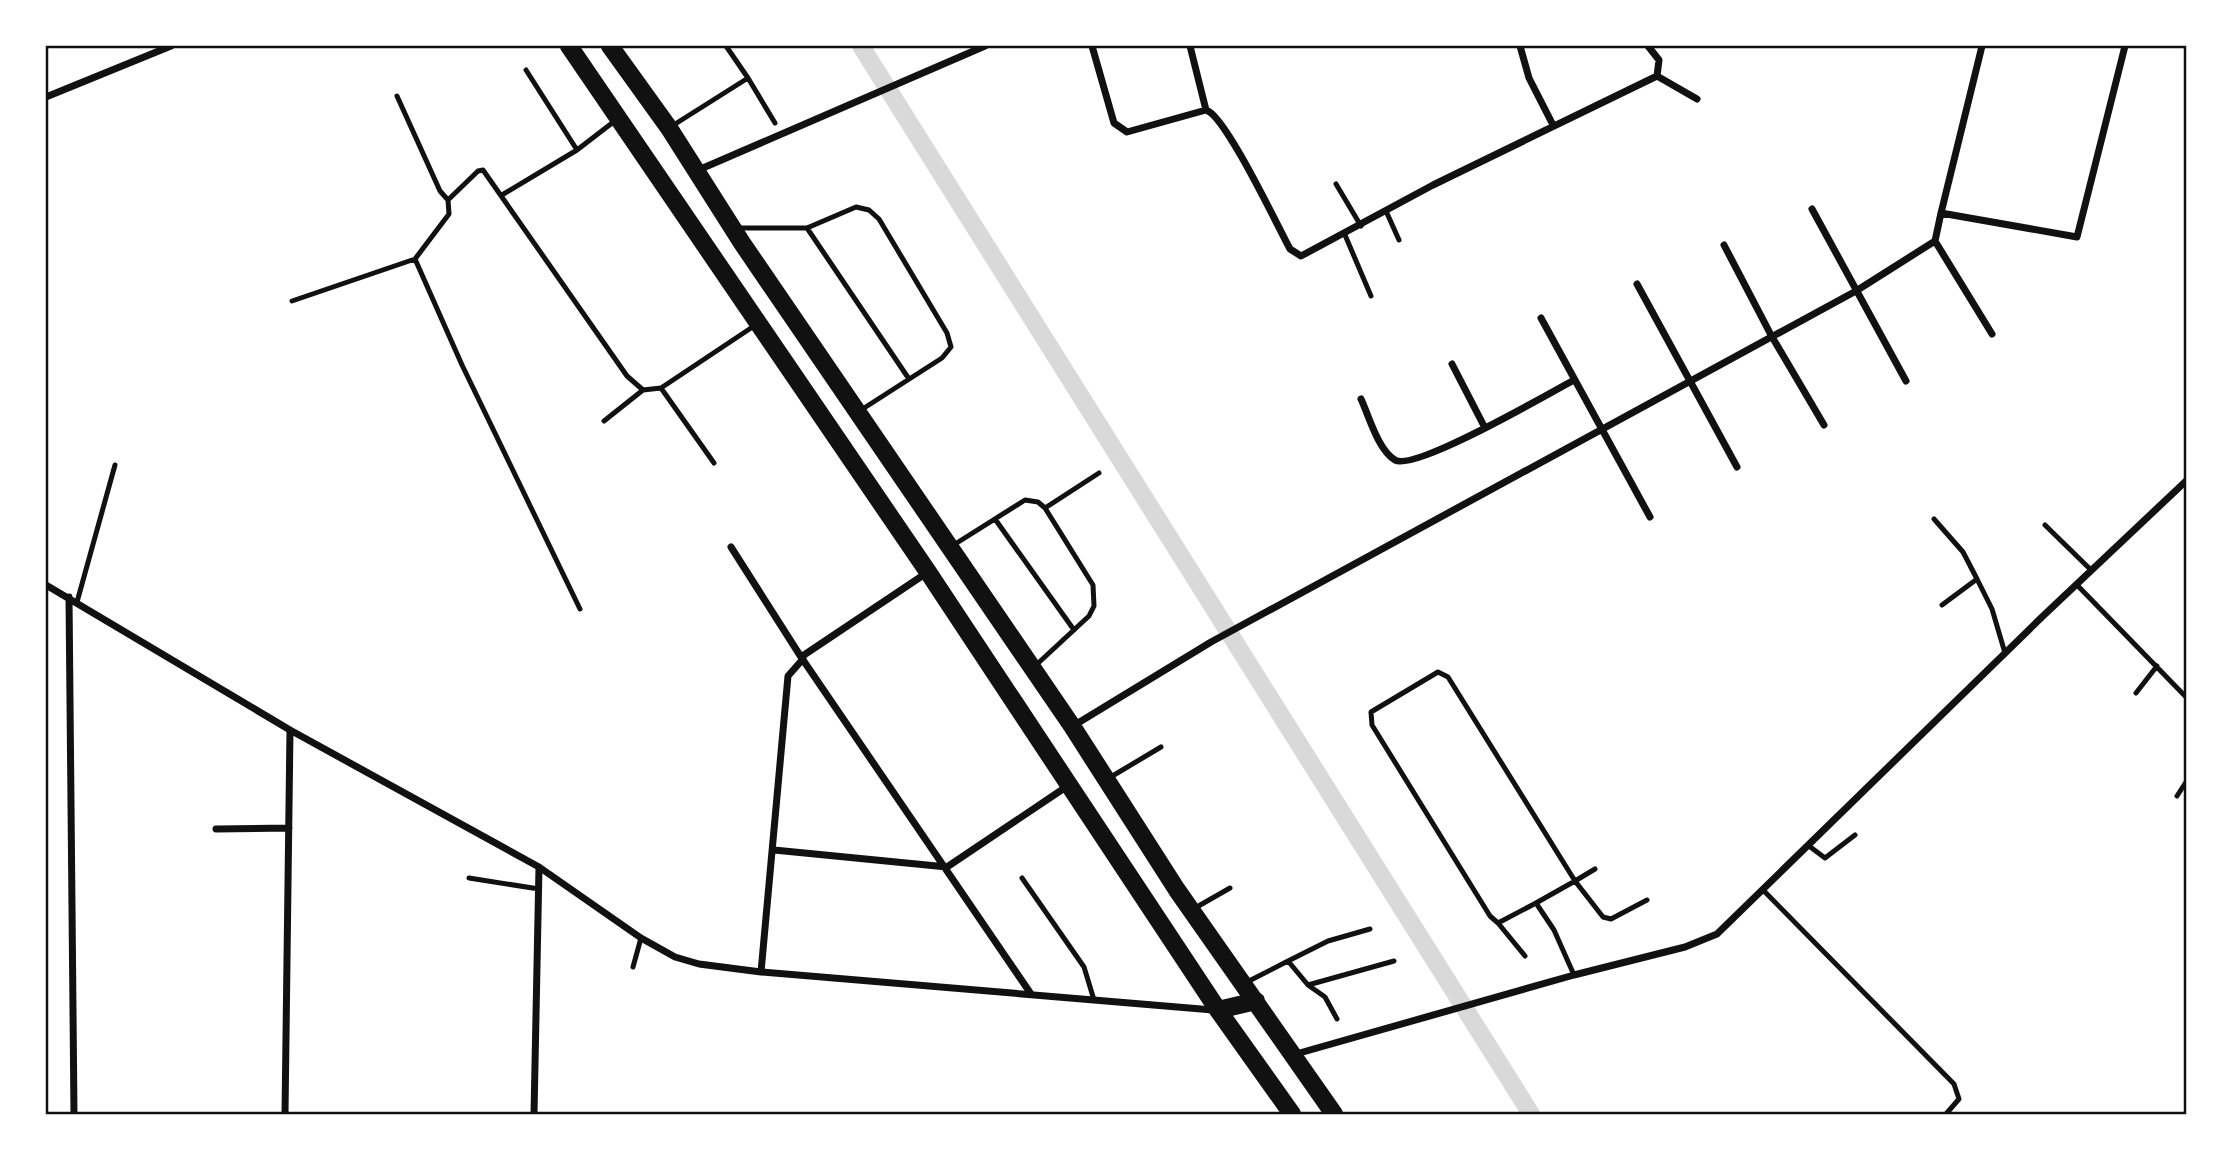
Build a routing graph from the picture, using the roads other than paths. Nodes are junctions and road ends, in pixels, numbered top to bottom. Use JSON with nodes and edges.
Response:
{"nodes":[{"id":1,"x":171,"y":46,"type":"edge"},
{"id":2,"x":569,"y":46,"type":"edge"},
{"id":3,"x":610,"y":46,"type":"edge"},
{"id":4,"x":726,"y":46,"type":"edge"},
{"id":5,"x":985,"y":46,"type":"edge"},
{"id":6,"x":1092,"y":46,"type":"edge"},
{"id":7,"x":1190,"y":46,"type":"edge"},
{"id":8,"x":1520,"y":46,"type":"edge"},
{"id":9,"x":1648,"y":46,"type":"edge"},
{"id":10,"x":1982,"y":46,"type":"edge"},
{"id":11,"x":2125,"y":46,"type":"edge"},
{"id":12,"x":526,"y":70,"type":"dead end"},
{"id":13,"x":1657,"y":76,"type":"junction"},
{"id":14,"x":748,"y":78,"type":"junction"},
{"id":15,"x":397,"y":96,"type":"dead end"},
{"id":16,"x":46,"y":97,"type":"edge"},
{"id":17,"x":1697,"y":99,"type":"dead end"},
{"id":18,"x":1206,"y":110,"type":"junction"},
{"id":19,"x":618,"y":118,"type":"junction"},
{"id":20,"x":775,"y":123,"type":"dead end"},
{"id":21,"x":1553,"y":125,"type":"junction"},
{"id":22,"x":669,"y":128,"type":"junction"},
{"id":23,"x":577,"y":150,"type":"junction"},
{"id":24,"x":695,"y":171,"type":"junction"},
{"id":25,"x":1336,"y":184,"type":"dead end"},
{"id":26,"x":502,"y":195,"type":"junction"},
{"id":27,"x":448,"y":200,"type":"junction"},
{"id":28,"x":1812,"y":209,"type":"dead end"},
{"id":29,"x":1386,"y":211,"type":"junction"},
{"id":30,"x":1941,"y":213,"type":"junction"},
{"id":31,"x":1361,"y":226,"type":"junction"},
{"id":32,"x":733,"y":228,"type":"junction"},
{"id":33,"x":807,"y":228,"type":"junction"},
{"id":34,"x":1345,"y":235,"type":"junction"},
{"id":35,"x":1399,"y":240,"type":"dead end"},
{"id":36,"x":1935,"y":241,"type":"junction"},
{"id":37,"x":1724,"y":245,"type":"dead end"},
{"id":38,"x":415,"y":259,"type":"junction"},
{"id":39,"x":1637,"y":284,"type":"dead end"},
{"id":40,"x":1856,"y":291,"type":"junction"},
{"id":41,"x":1371,"y":296,"type":"dead end"},
{"id":42,"x":292,"y":301,"type":"dead end"},
{"id":43,"x":1541,"y":318,"type":"dead end"},
{"id":44,"x":759,"y":322,"type":"junction"},
{"id":45,"x":1992,"y":334,"type":"dead end"},
{"id":46,"x":1771,"y":335,"type":"junction"},
{"id":47,"x":1452,"y":363,"type":"dead end"},
{"id":48,"x":909,"y":379,"type":"junction"},
{"id":49,"x":1574,"y":380,"type":"junction"},
{"id":50,"x":1906,"y":381,"type":"dead end"},
{"id":51,"x":1689,"y":382,"type":"junction"},
{"id":52,"x":661,"y":388,"type":"junction"},
{"id":53,"x":643,"y":390,"type":"junction"},
{"id":54,"x":1361,"y":399,"type":"dead end"},
{"id":55,"x":858,"y":411,"type":"junction"},
{"id":56,"x":604,"y":422,"type":"dead end"},
{"id":57,"x":1824,"y":425,"type":"dead end"},
{"id":58,"x":1485,"y":428,"type":"junction"},
{"id":59,"x":1604,"y":428,"type":"junction"},
{"id":60,"x":714,"y":463,"type":"dead end"},
{"id":61,"x":115,"y":465,"type":"dead end"},
{"id":62,"x":1737,"y":467,"type":"dead end"},
{"id":63,"x":1099,"y":473,"type":"dead end"},
{"id":64,"x":2186,"y":481,"type":"edge"},
{"id":65,"x":1045,"y":508,"type":"junction"},
{"id":66,"x":1650,"y":517,"type":"dead end"},
{"id":67,"x":995,"y":519,"type":"junction"},
{"id":68,"x":1934,"y":519,"type":"dead end"},
{"id":69,"x":2045,"y":524,"type":"dead end"},
{"id":70,"x":731,"y":547,"type":"dead end"},
{"id":71,"x":950,"y":548,"type":"junction"},
{"id":72,"x":2091,"y":570,"type":"junction"},
{"id":73,"x":928,"y":572,"type":"junction"},
{"id":74,"x":1977,"y":579,"type":"junction"},
{"id":75,"x":46,"y":585,"type":"edge"},
{"id":76,"x":2077,"y":585,"type":"junction"},
{"id":77,"x":69,"y":597,"type":"junction"},
{"id":78,"x":77,"y":602,"type":"junction"},
{"id":79,"x":1942,"y":605,"type":"dead end"},
{"id":80,"x":580,"y":608,"type":"dead end"},
{"id":81,"x":1074,"y":630,"type":"junction"},
{"id":82,"x":2005,"y":653,"type":"junction"},
{"id":83,"x":802,"y":658,"type":"junction"},
{"id":84,"x":2157,"y":666,"type":"junction"},
{"id":85,"x":1033,"y":668,"type":"junction"},
{"id":86,"x":2136,"y":693,"type":"dead end"},
{"id":87,"x":2186,"y":697,"type":"edge"},
{"id":88,"x":1072,"y":726,"type":"junction"},
{"id":89,"x":290,"y":730,"type":"junction"},
{"id":90,"x":1161,"y":747,"type":"dead end"},
{"id":91,"x":1107,"y":780,"type":"junction"},
{"id":92,"x":2186,"y":782,"type":"edge"},
{"id":93,"x":1069,"y":785,"type":"junction"},
{"id":94,"x":2177,"y":796,"type":"dead end"},
{"id":95,"x":289,"y":828,"type":"junction"},
{"id":96,"x":216,"y":829,"type":"dead end"},
{"id":97,"x":1855,"y":835,"type":"dead end"},
{"id":98,"x":1809,"y":846,"type":"junction"},
{"id":99,"x":774,"y":850,"type":"junction"},
{"id":100,"x":539,"y":867,"type":"junction"},
{"id":101,"x":947,"y":867,"type":"junction"},
{"id":102,"x":1595,"y":869,"type":"dead end"},
{"id":103,"x":469,"y":878,"type":"dead end"},
{"id":104,"x":1022,"y":878,"type":"dead end"},
{"id":105,"x":1575,"y":881,"type":"junction"},
{"id":106,"x":1230,"y":888,"type":"dead end"},
{"id":107,"x":539,"y":889,"type":"junction"},
{"id":108,"x":1764,"y":891,"type":"junction"},
{"id":109,"x":1647,"y":900,"type":"dead end"},
{"id":110,"x":1536,"y":903,"type":"junction"},
{"id":111,"x":1192,"y":910,"type":"junction"},
{"id":112,"x":1498,"y":923,"type":"junction"},
{"id":113,"x":1370,"y":929,"type":"dead end"},
{"id":114,"x":641,"y":938,"type":"junction"},
{"id":115,"x":1525,"y":957,"type":"dead end"},
{"id":116,"x":1288,"y":961,"type":"junction"},
{"id":117,"x":1394,"y":961,"type":"dead end"},
{"id":118,"x":633,"y":967,"type":"dead end"},
{"id":119,"x":761,"y":972,"type":"junction"},
{"id":120,"x":1574,"y":975,"type":"junction"},
{"id":121,"x":1244,"y":984,"type":"junction"},
{"id":122,"x":1308,"y":985,"type":"junction"},
{"id":123,"x":1031,"y":995,"type":"junction"},
{"id":124,"x":1094,"y":1000,"type":"junction"},
{"id":125,"x":1256,"y":1001,"type":"junction"},
{"id":126,"x":1217,"y":1010,"type":"junction"},
{"id":127,"x":1337,"y":1019,"type":"dead end"},
{"id":128,"x":1293,"y":1055,"type":"junction"},
{"id":129,"x":74,"y":1115,"type":"edge"},
{"id":130,"x":285,"y":1115,"type":"edge"},
{"id":131,"x":534,"y":1115,"type":"edge"},
{"id":132,"x":1292,"y":1115,"type":"edge"},
{"id":133,"x":1334,"y":1115,"type":"edge"},
{"id":134,"x":1946,"y":1115,"type":"edge"}],
"edges":[{"from":1,"to":16,"type":"street"},
{"from":2,"to":19,"type":"main road"},
{"from":3,"to":22,"type":"main road"},
{"from":4,"to":14,"type":"lane"},
{"from":5,"to":24,"type":"street"},
{"from":6,"to":18,"type":"street"},
{"from":7,"to":18,"type":"street"},
{"from":8,"to":21,"type":"street"},
{"from":9,"to":13,"type":"street"},
{"from":10,"to":30,"type":"street"},
{"from":11,"to":30,"type":"street"},
{"from":12,"to":23,"type":"lane"},
{"from":13,"to":17,"type":"street"},
{"from":13,"to":21,"type":"street"},
{"from":14,"to":20,"type":"lane"},
{"from":14,"to":22,"type":"lane"},
{"from":15,"to":27,"type":"lane"},
{"from":18,"to":34,"type":"street"},
{"from":19,"to":23,"type":"lane"},
{"from":19,"to":44,"type":"main road"},
{"from":21,"to":29,"type":"street"},
{"from":22,"to":24,"type":"main road"},
{"from":23,"to":26,"type":"lane"},
{"from":24,"to":32,"type":"main road"},
{"from":25,"to":31,"type":"lane"},
{"from":26,"to":27,"type":"lane"},
{"from":26,"to":53,"type":"lane"},
{"from":27,"to":38,"type":"lane"},
{"from":28,"to":40,"type":"street"},
{"from":29,"to":31,"type":"street"},
{"from":29,"to":35,"type":"lane"},
{"from":30,"to":36,"type":"street"},
{"from":31,"to":34,"type":"street"},
{"from":32,"to":33,"type":"lane"},
{"from":32,"to":55,"type":"main road"},
{"from":33,"to":48,"type":"lane"},
{"from":33,"to":48,"type":"lane"},
{"from":34,"to":41,"type":"lane"},
{"from":36,"to":40,"type":"street"},
{"from":36,"to":45,"type":"street"},
{"from":37,"to":46,"type":"street"},
{"from":38,"to":42,"type":"lane"},
{"from":38,"to":80,"type":"lane"},
{"from":39,"to":51,"type":"street"},
{"from":40,"to":46,"type":"street"},
{"from":40,"to":50,"type":"street"},
{"from":43,"to":49,"type":"street"},
{"from":44,"to":52,"type":"lane"},
{"from":44,"to":73,"type":"main road"},
{"from":46,"to":51,"type":"street"},
{"from":46,"to":57,"type":"street"},
{"from":47,"to":58,"type":"street"},
{"from":48,"to":55,"type":"lane"},
{"from":49,"to":58,"type":"street"},
{"from":49,"to":59,"type":"street"},
{"from":51,"to":59,"type":"street"},
{"from":51,"to":62,"type":"street"},
{"from":52,"to":53,"type":"lane"},
{"from":52,"to":60,"type":"lane"},
{"from":53,"to":56,"type":"lane"},
{"from":54,"to":58,"type":"street"},
{"from":55,"to":71,"type":"main road"},
{"from":59,"to":66,"type":"street"},
{"from":59,"to":88,"type":"street"},
{"from":61,"to":78,"type":"lane"},
{"from":63,"to":65,"type":"lane"},
{"from":64,"to":72,"type":"street"},
{"from":65,"to":67,"type":"lane"},
{"from":65,"to":81,"type":"lane"},
{"from":67,"to":71,"type":"lane"},
{"from":67,"to":81,"type":"lane"},
{"from":68,"to":74,"type":"lane"},
{"from":69,"to":72,"type":"lane"},
{"from":70,"to":83,"type":"street"},
{"from":71,"to":85,"type":"main road"},
{"from":72,"to":76,"type":"street"},
{"from":73,"to":83,"type":"street"},
{"from":73,"to":93,"type":"main road"},
{"from":74,"to":79,"type":"lane"},
{"from":74,"to":82,"type":"lane"},
{"from":75,"to":77,"type":"street"},
{"from":76,"to":82,"type":"street"},
{"from":76,"to":84,"type":"lane"},
{"from":77,"to":78,"type":"street"},
{"from":77,"to":129,"type":"street"},
{"from":78,"to":89,"type":"street"},
{"from":81,"to":85,"type":"lane"},
{"from":82,"to":98,"type":"street"},
{"from":83,"to":99,"type":"street"},
{"from":83,"to":101,"type":"street"},
{"from":84,"to":86,"type":"lane"},
{"from":84,"to":87,"type":"lane"},
{"from":85,"to":88,"type":"main road"},
{"from":88,"to":91,"type":"main road"},
{"from":89,"to":95,"type":"street"},
{"from":89,"to":100,"type":"street"},
{"from":90,"to":91,"type":"lane"},
{"from":91,"to":111,"type":"main road"},
{"from":92,"to":94,"type":"lane"},
{"from":93,"to":101,"type":"street"},
{"from":93,"to":126,"type":"main road"},
{"from":95,"to":96,"type":"street"},
{"from":95,"to":130,"type":"street"},
{"from":97,"to":98,"type":"lane"},
{"from":98,"to":108,"type":"street"},
{"from":99,"to":101,"type":"street"},
{"from":99,"to":119,"type":"street"},
{"from":100,"to":107,"type":"street"},
{"from":100,"to":114,"type":"street"},
{"from":101,"to":123,"type":"street"},
{"from":102,"to":105,"type":"lane"},
{"from":103,"to":107,"type":"lane"},
{"from":104,"to":124,"type":"lane"},
{"from":105,"to":109,"type":"lane"},
{"from":105,"to":110,"type":"lane"},
{"from":105,"to":112,"type":"lane"},
{"from":106,"to":111,"type":"lane"},
{"from":107,"to":131,"type":"street"},
{"from":108,"to":120,"type":"street"},
{"from":108,"to":134,"type":"lane"},
{"from":110,"to":112,"type":"lane"},
{"from":110,"to":120,"type":"lane"},
{"from":111,"to":121,"type":"main road"},
{"from":112,"to":115,"type":"lane"},
{"from":113,"to":116,"type":"lane"},
{"from":114,"to":118,"type":"lane"},
{"from":114,"to":119,"type":"street"},
{"from":116,"to":121,"type":"lane"},
{"from":116,"to":122,"type":"lane"},
{"from":117,"to":122,"type":"lane"},
{"from":119,"to":123,"type":"street"},
{"from":120,"to":128,"type":"street"},
{"from":121,"to":125,"type":"main road"},
{"from":122,"to":127,"type":"lane"},
{"from":123,"to":124,"type":"street"},
{"from":124,"to":126,"type":"street"},
{"from":125,"to":126,"type":"main road"},
{"from":125,"to":128,"type":"main road"},
{"from":126,"to":132,"type":"main road"},
{"from":128,"to":133,"type":"main road"}]}
